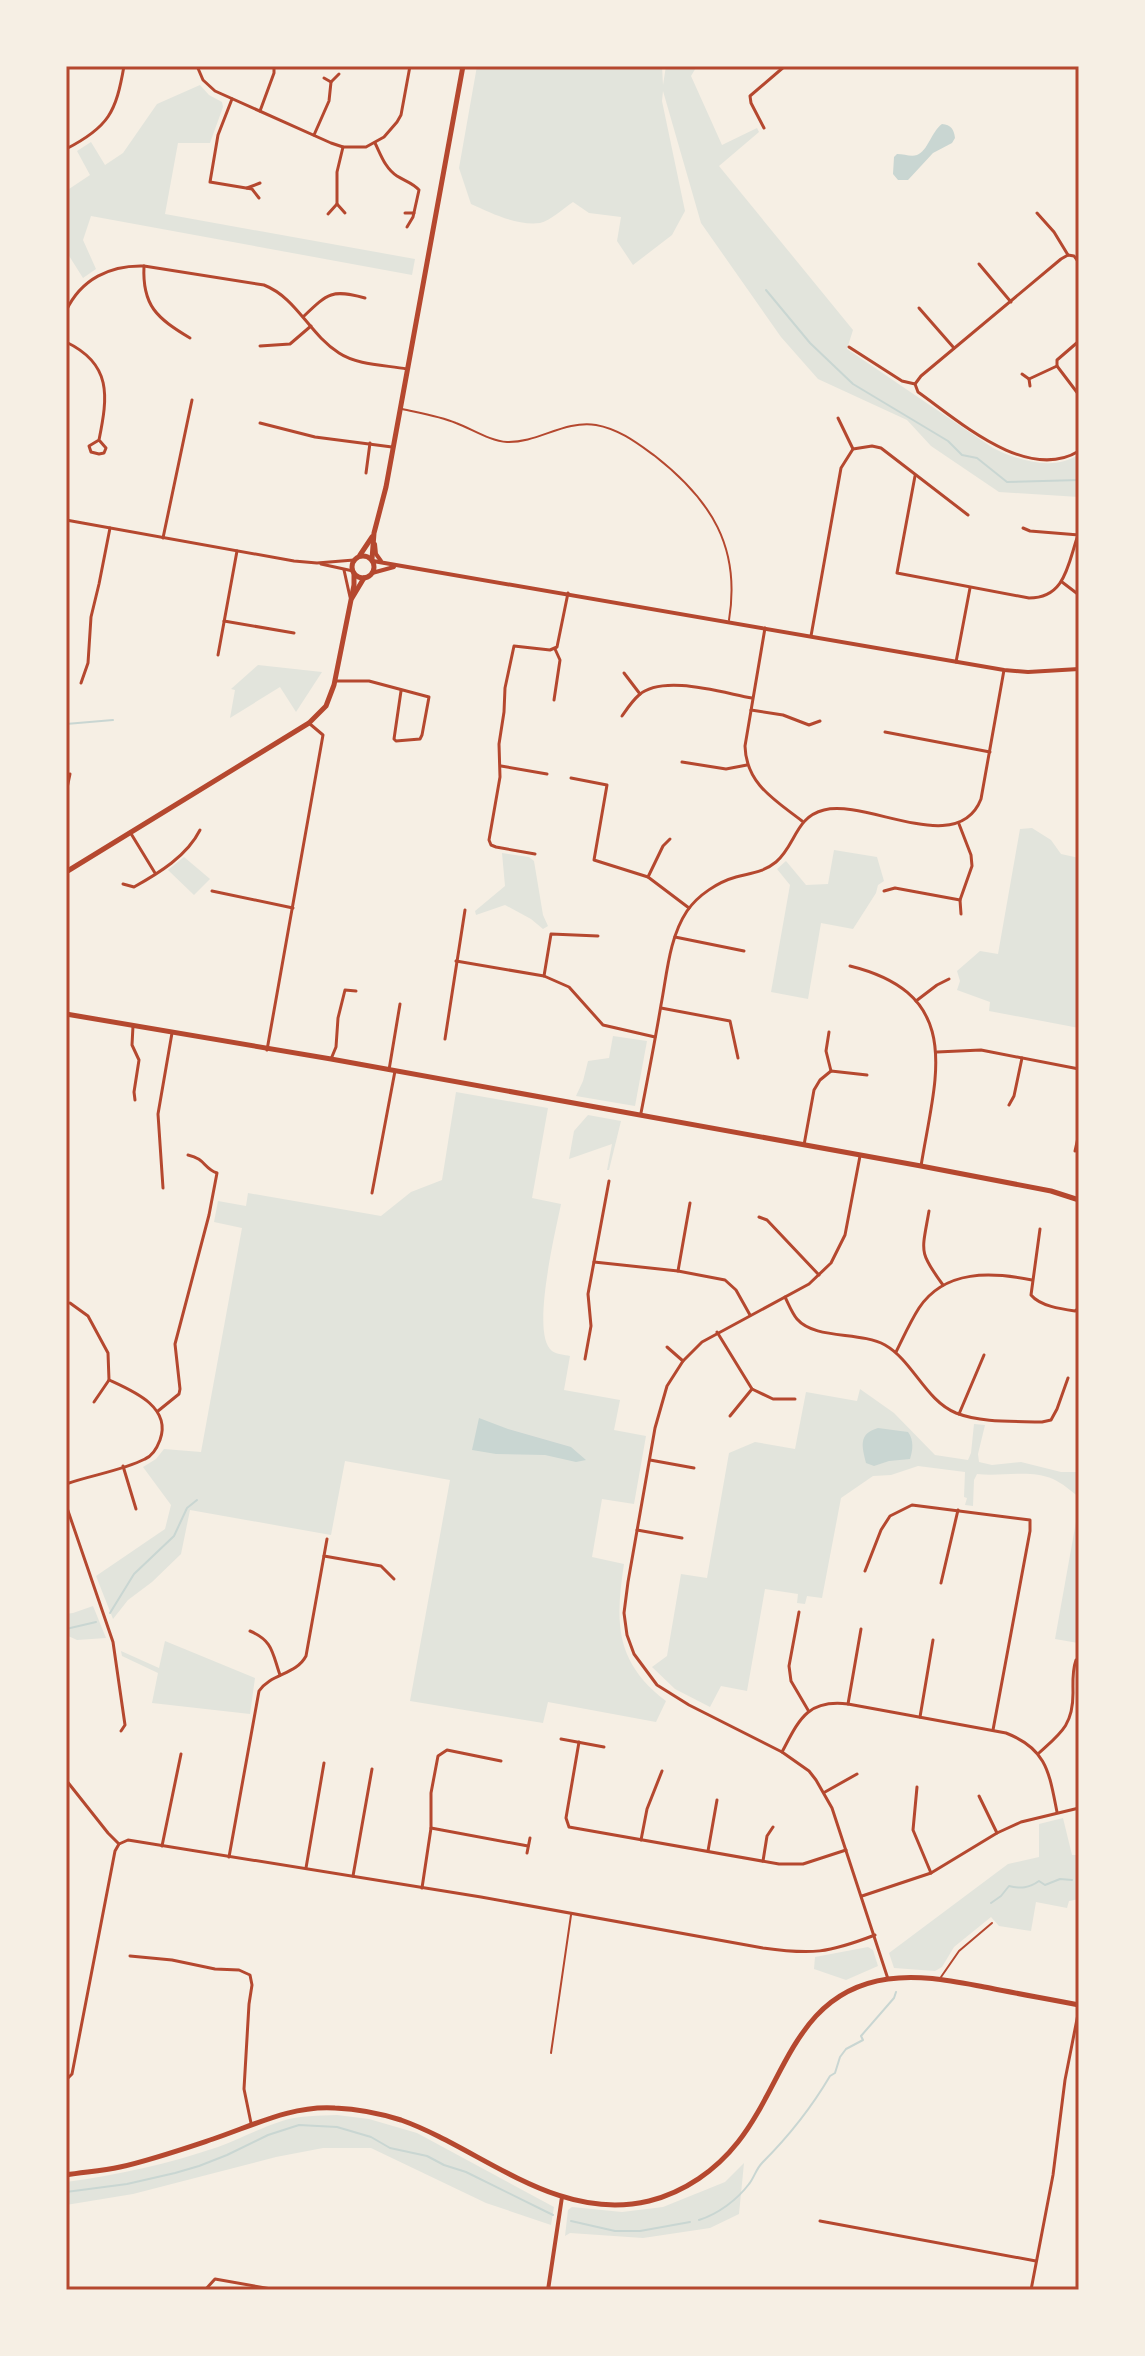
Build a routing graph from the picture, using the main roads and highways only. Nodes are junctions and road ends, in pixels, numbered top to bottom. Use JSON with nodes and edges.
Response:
{"nodes":[{"id":1,"x":463,"y":66,"type":"edge"},
{"id":2,"x":374,"y":533,"type":"junction"},
{"id":3,"x":357,"y":558,"type":"junction"},
{"id":4,"x":372,"y":560,"type":"junction"},
{"id":5,"x":354,"y":572,"type":"junction"},
{"id":6,"x":364,"y":578,"type":"junction"},
{"id":7,"x":350,"y":602,"type":"junction"},
{"id":8,"x":66,"y":872,"type":"edge"},
{"id":9,"x":66,"y":1014,"type":"edge"},
{"id":10,"x":1079,"y":1200,"type":"edge"},
{"id":11,"x":1079,"y":2007,"type":"edge"},
{"id":12,"x":66,"y":2175,"type":"edge"}],
"edges":[{"from":1,"to":2,"type":"main road"},
{"from":2,"to":3,"type":"main road"},
{"from":2,"to":4,"type":"main road"},
{"from":3,"to":4,"type":"main road"},
{"from":3,"to":5,"type":"main road"},
{"from":4,"to":6,"type":"main road"},
{"from":5,"to":6,"type":"main road"},
{"from":5,"to":7,"type":"main road"},
{"from":6,"to":7,"type":"main road"},
{"from":7,"to":8,"type":"main road"},
{"from":9,"to":10,"type":"main road"},
{"from":11,"to":12,"type":"main road"}]}
